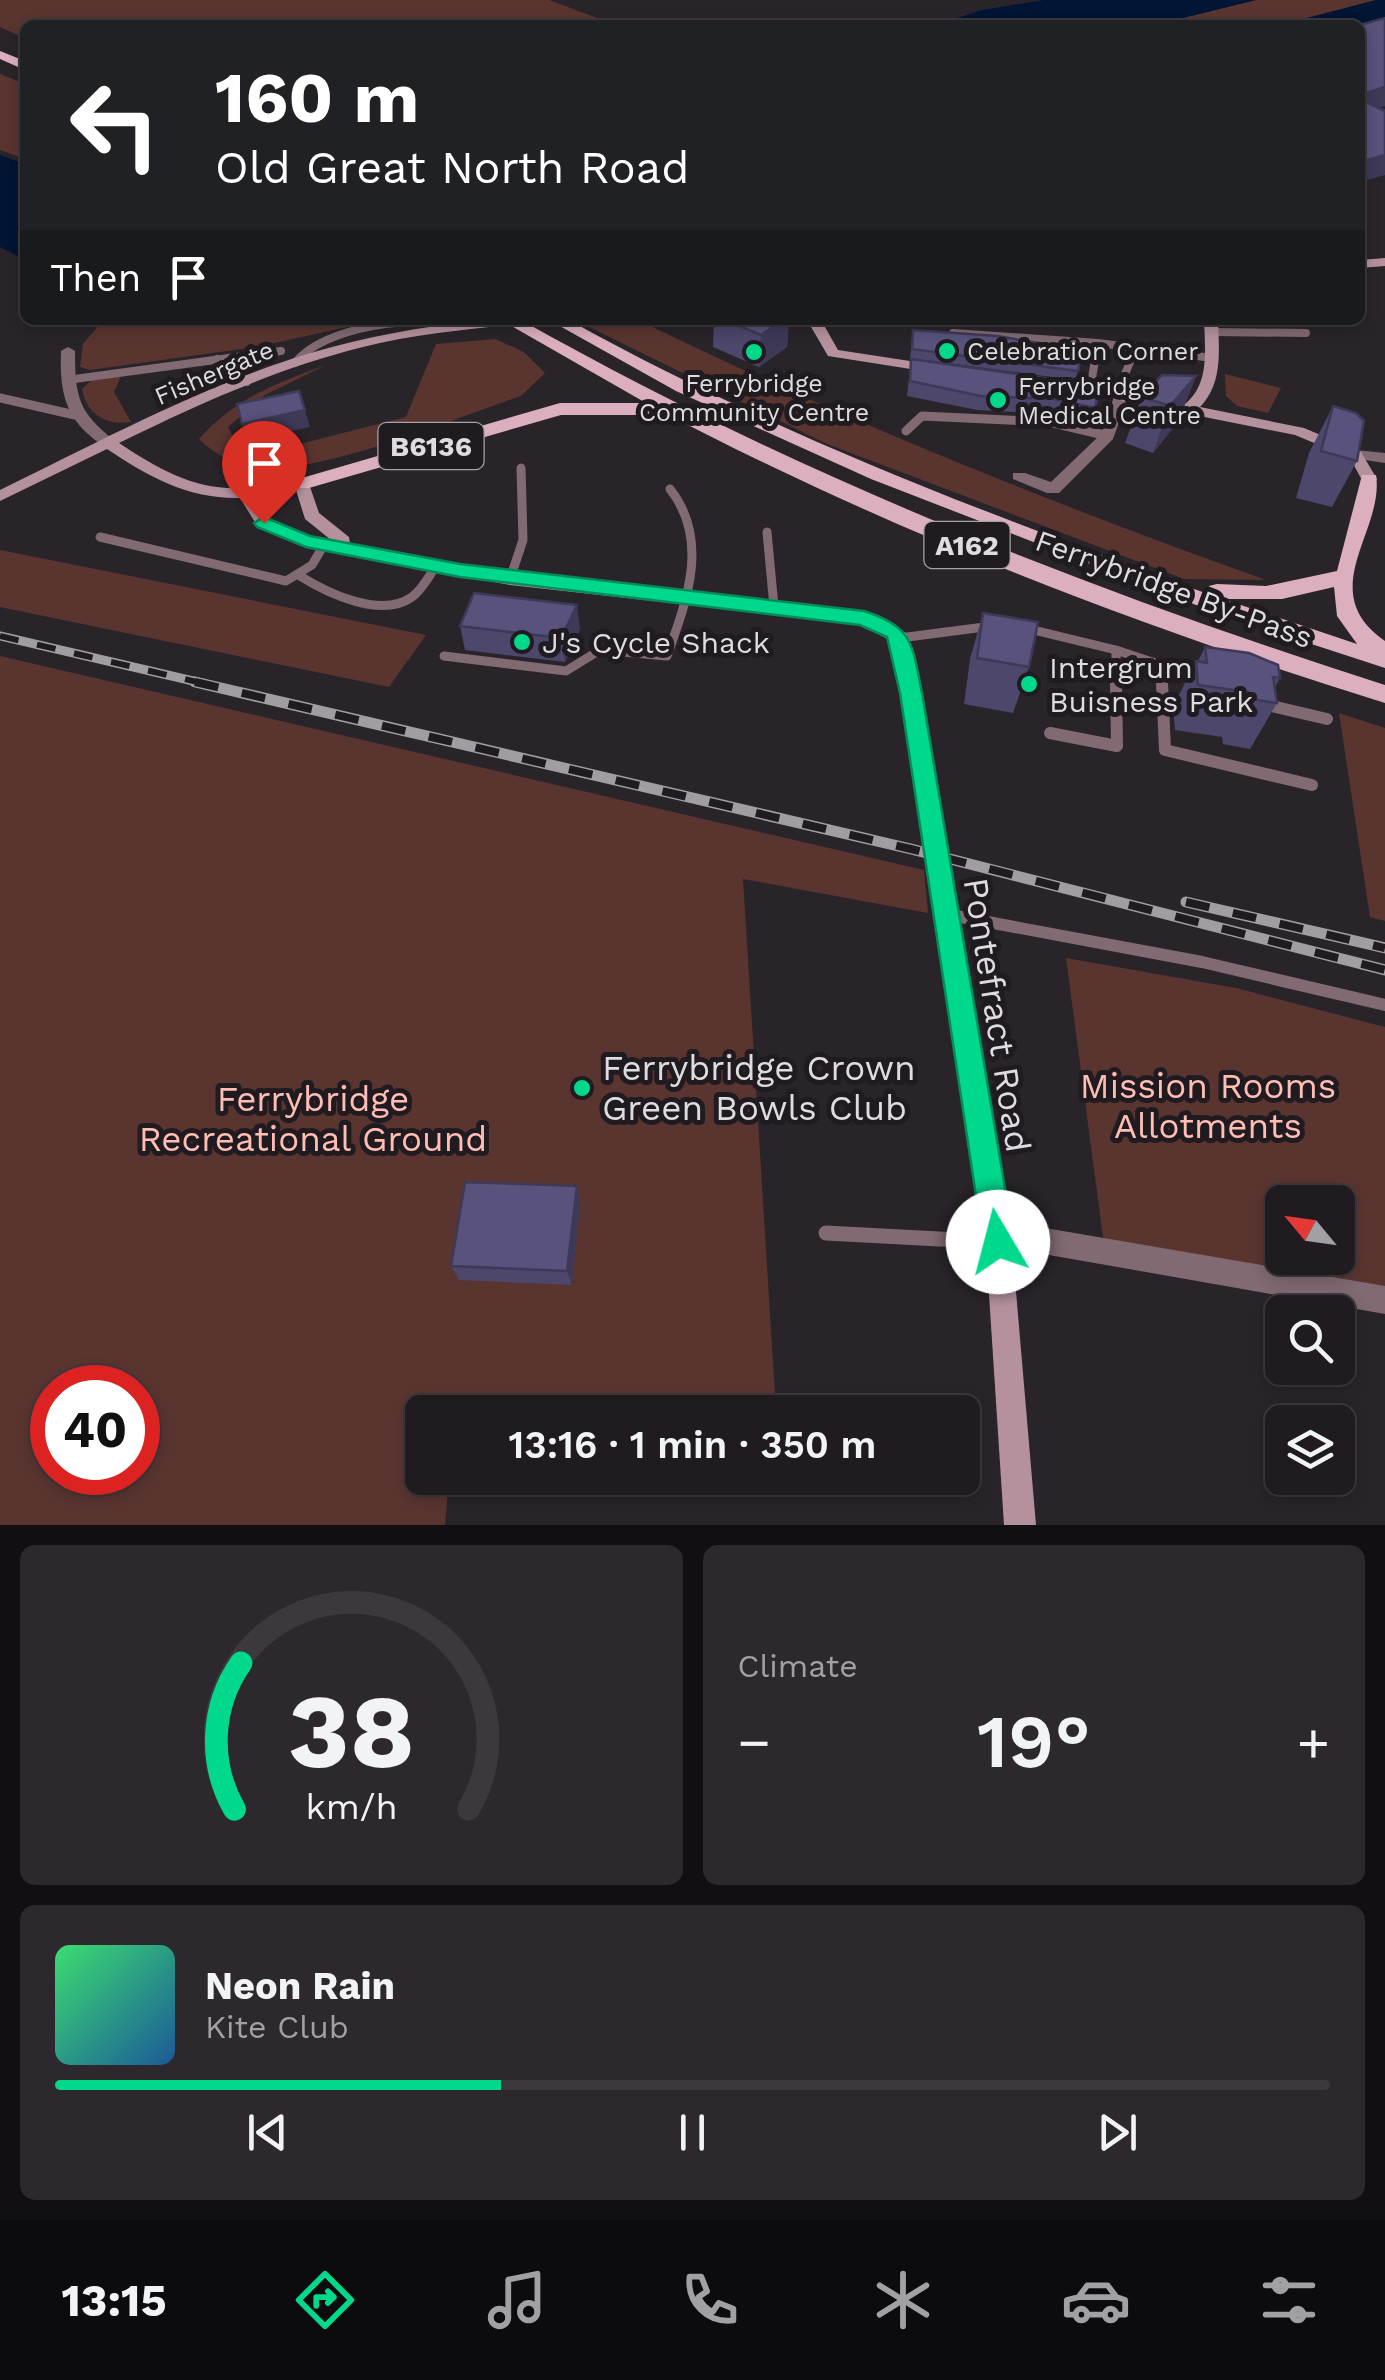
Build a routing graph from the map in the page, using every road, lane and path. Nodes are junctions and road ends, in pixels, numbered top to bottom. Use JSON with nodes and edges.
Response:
{"nodes":[{"id":1,"x":470,"y":325,"type":"edge"},
{"id":2,"x":521,"y":325,"type":"edge"},
{"id":3,"x":566,"y":325,"type":"edge"},
{"id":4,"x":817,"y":325,"type":"edge"},
{"id":5,"x":1211,"y":326,"type":"edge"},
{"id":6,"x":934,"y":332,"type":"edge"},
{"id":7,"x":1306,"y":334,"type":"dead end"},
{"id":8,"x":1098,"y":342,"type":"junction"},
{"id":9,"x":1136,"y":347,"type":"junction"},
{"id":10,"x":68,"y":350,"type":"dead end"},
{"id":11,"x":280,"y":351,"type":"dead end"},
{"id":12,"x":1212,"y":358,"type":"junction"},
{"id":13,"x":217,"y":360,"type":"junction"},
{"id":14,"x":575,"y":361,"type":"junction"},
{"id":15,"x":959,"y":371,"type":"edge"},
{"id":16,"x":1092,"y":378,"type":"dead end"},
{"id":17,"x":68,"y":380,"type":"junction"},
{"id":18,"x":248,"y":382,"type":"junction"},
{"id":19,"x":1054,"y":384,"type":"edge"},
{"id":20,"x":1207,"y":388,"type":"junction"},
{"id":21,"x":1120,"y":394,"type":"junction"},
{"id":22,"x":0,"y":398,"type":"edge"},
{"id":23,"x":1190,"y":408,"type":"junction"},
{"id":24,"x":560,"y":409,"type":"junction"},
{"id":25,"x":665,"y":411,"type":"junction"},
{"id":26,"x":75,"y":414,"type":"junction"},
{"id":27,"x":1236,"y":417,"type":"junction"},
{"id":28,"x":906,"y":431,"type":"dead end"},
{"id":29,"x":1108,"y":436,"type":"junction"},
{"id":30,"x":109,"y":442,"type":"junction"},
{"id":31,"x":1356,"y":455,"type":"junction"},
{"id":32,"x":1385,"y":458,"type":"edge"},
{"id":33,"x":521,"y":468,"type":"dead end"},
{"id":34,"x":1019,"y":476,"type":"dead end"},
{"id":35,"x":1377,"y":477,"type":"edge"},
{"id":36,"x":302,"y":484,"type":"junction"},
{"id":37,"x":670,"y":489,"type":"dead end"},
{"id":38,"x":0,"y":496,"type":"edge"},
{"id":39,"x":246,"y":496,"type":"junction"},
{"id":40,"x":767,"y":532,"type":"dead end"},
{"id":41,"x":100,"y":537,"type":"dead end"},
{"id":42,"x":325,"y":544,"type":"junction"},
{"id":43,"x":353,"y":547,"type":"junction"},
{"id":44,"x":436,"y":566,"type":"junction"},
{"id":45,"x":300,"y":576,"type":"junction"},
{"id":46,"x":1345,"y":576,"type":"junction"},
{"id":47,"x":510,"y":579,"type":"junction"},
{"id":48,"x":1148,"y":579,"type":"junction"},
{"id":49,"x":688,"y":598,"type":"junction"},
{"id":50,"x":774,"y":607,"type":"junction"},
{"id":51,"x":900,"y":638,"type":"junction"},
{"id":52,"x":1116,"y":650,"type":"junction"},
{"id":53,"x":1385,"y":652,"type":"edge"},
{"id":54,"x":444,"y":656,"type":"dead end"},
{"id":55,"x":1385,"y":660,"type":"edge"},
{"id":56,"x":1170,"y":666,"type":"junction"},
{"id":57,"x":1213,"y":685,"type":"edge"},
{"id":58,"x":1385,"y":694,"type":"edge"},
{"id":59,"x":1256,"y":702,"type":"edge"},
{"id":60,"x":1327,"y":719,"type":"dead end"},
{"id":61,"x":1050,"y":733,"type":"dead end"},
{"id":62,"x":1312,"y":785,"type":"dead end"},
{"id":63,"x":945,"y":914,"type":"junction"},
{"id":64,"x":1385,"y":1005,"type":"edge"},
{"id":65,"x":826,"y":1233,"type":"dead end"},
{"id":66,"x":998,"y":1238,"type":"junction"},
{"id":67,"x":1385,"y":1300,"type":"edge"},
{"id":68,"x":1020,"y":1525,"type":"edge"}],
"edges":[{"from":1,"to":18,"type":"main road","name":"Fishergate"},
{"from":2,"to":14,"type":"main road","number":"A162"},
{"from":3,"to":48,"type":"main road","name":"Ferrybridge By-Pass","number":"A162"},
{"from":4,"to":15,"type":"main road"},
{"from":5,"to":7,"type":"lane"},
{"from":5,"to":12,"type":"main road"},
{"from":6,"to":8,"type":"lane"},
{"from":8,"to":9,"type":"lane"},
{"from":8,"to":16,"type":"lane"},
{"from":9,"to":12,"type":"lane"},
{"from":9,"to":21,"type":"lane"},
{"from":10,"to":17,"type":"street"},
{"from":11,"to":13,"type":"lane"},
{"from":12,"to":20,"type":"main road"},
{"from":13,"to":17,"type":"lane"},
{"from":13,"to":18,"type":"lane"},
{"from":14,"to":24,"type":"main road"},
{"from":14,"to":25,"type":"main road","name":"Ferrybridge By-Pass","number":"A162"},
{"from":17,"to":26,"type":"street"},
{"from":18,"to":30,"type":"main road","name":"Fishergate"},
{"from":19,"to":21,"type":"main road"},
{"from":20,"to":23,"type":"main road"},
{"from":20,"to":27,"type":"main road"},
{"from":21,"to":23,"type":"main road"},
{"from":21,"to":29,"type":"street"},
{"from":22,"to":26,"type":"lane"},
{"from":23,"to":27,"type":"main road"},
{"from":24,"to":25,"type":"main road"},
{"from":24,"to":36,"type":"main road","number":"B6136"},
{"from":25,"to":58,"type":"main road","name":"Ferrybridge By-Pass","number":"A162"},
{"from":26,"to":30,"type":"street"},
{"from":27,"to":31,"type":"main road"},
{"from":28,"to":29,"type":"lane"},
{"from":29,"to":34,"type":"street"},
{"from":30,"to":38,"type":"main road","name":"Fishergate"},
{"from":30,"to":39,"type":"main road","number":"B6136"},
{"from":31,"to":32,"type":"street"},
{"from":31,"to":35,"type":"main road"},
{"from":33,"to":47,"type":"lane"},
{"from":35,"to":46,"type":"main road"},
{"from":36,"to":39,"type":"main road","number":"B6136"},
{"from":36,"to":43,"type":"main road"},
{"from":37,"to":49,"type":"lane"},
{"from":39,"to":42,"type":"main road"},
{"from":40,"to":50,"type":"lane"},
{"from":41,"to":45,"type":"lane"},
{"from":42,"to":43,"type":"main road"},
{"from":42,"to":45,"type":"lane"},
{"from":43,"to":44,"type":"main road"},
{"from":44,"to":45,"type":"lane"},
{"from":44,"to":47,"type":"main road"},
{"from":46,"to":48,"type":"main road"},
{"from":46,"to":53,"type":"main road"},
{"from":47,"to":49,"type":"main road"},
{"from":48,"to":55,"type":"main road","name":"Ferrybridge By-Pass","number":"A162"},
{"from":49,"to":50,"type":"main road"},
{"from":49,"to":54,"type":"lane"},
{"from":50,"to":51,"type":"main road"},
{"from":51,"to":52,"type":"lane"},
{"from":51,"to":63,"type":"main road","name":"Pontefract Road"},
{"from":52,"to":56,"type":"lane"},
{"from":52,"to":61,"type":"lane"},
{"from":56,"to":57,"type":"lane"},
{"from":56,"to":62,"type":"lane"},
{"from":59,"to":60,"type":"lane"},
{"from":63,"to":64,"type":"lane"},
{"from":63,"to":66,"type":"main road","name":"Pontefract Road"},
{"from":65,"to":66,"type":"lane"},
{"from":66,"to":67,"type":"street"},
{"from":66,"to":68,"type":"main road","name":"Pontefract Road"}]}
